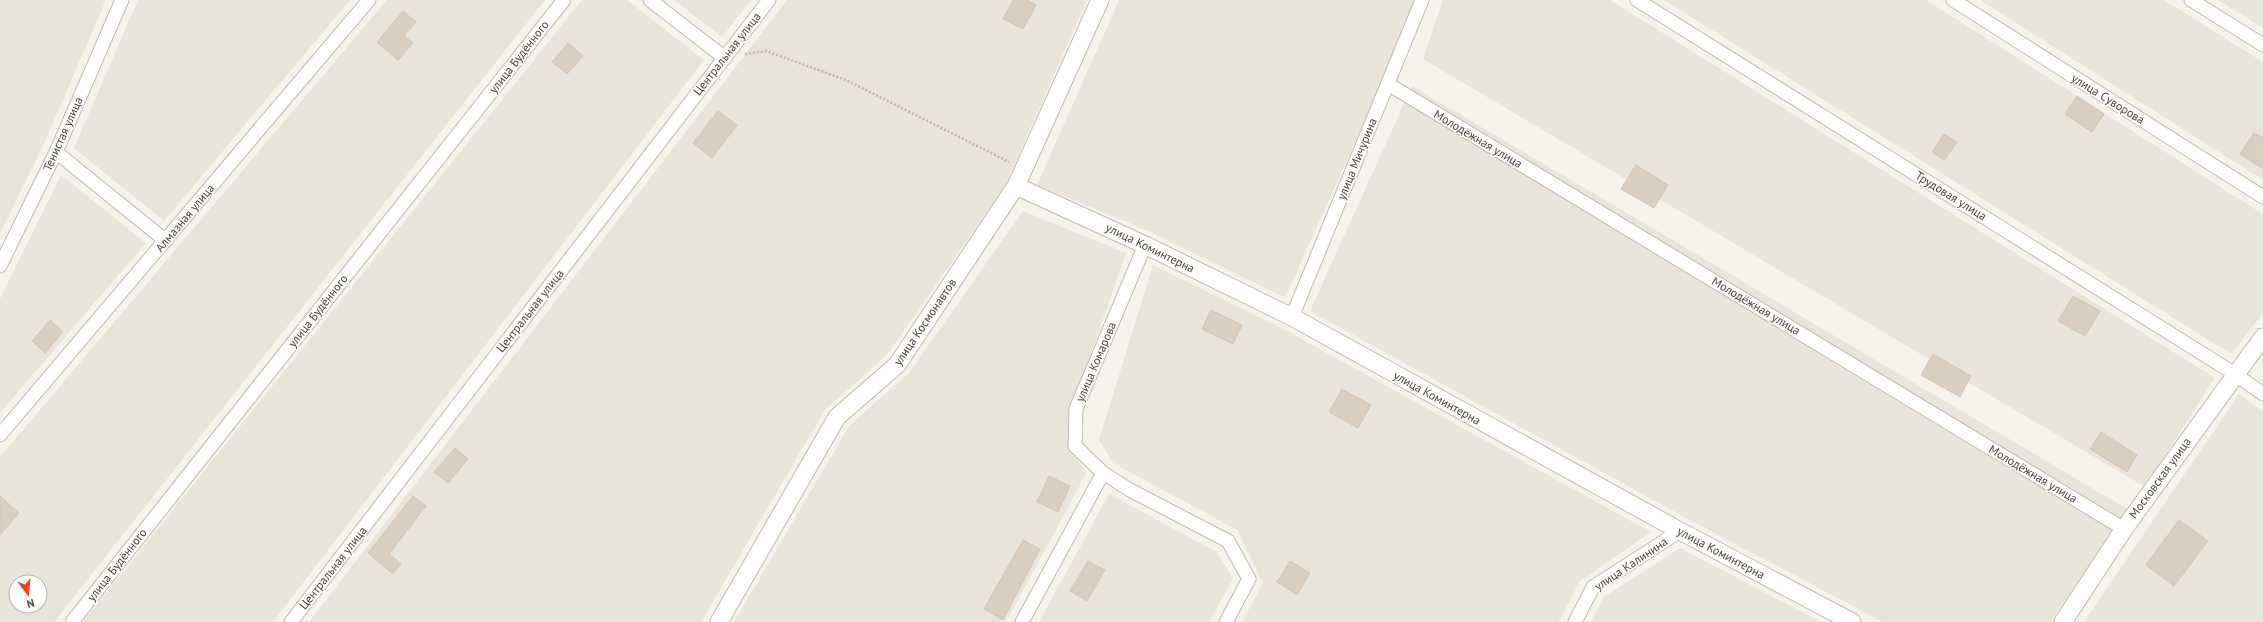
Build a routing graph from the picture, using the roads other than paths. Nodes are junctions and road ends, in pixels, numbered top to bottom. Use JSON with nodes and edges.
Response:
{"nodes":[{"id":1,"x":122,"y":0,"type":"edge"},
{"id":2,"x":369,"y":0,"type":"edge"},
{"id":3,"x":564,"y":0,"type":"edge"},
{"id":4,"x":650,"y":0,"type":"edge"},
{"id":5,"x":769,"y":0,"type":"edge"},
{"id":6,"x":1100,"y":0,"type":"edge"},
{"id":7,"x":1422,"y":0,"type":"edge"},
{"id":8,"x":1637,"y":0,"type":"edge"},
{"id":9,"x":1953,"y":0,"type":"edge"},
{"id":10,"x":2191,"y":0,"type":"edge"},
{"id":11,"x":2263,"y":45,"type":"edge"},
{"id":12,"x":725,"y":58,"type":"junction"},
{"id":13,"x":1388,"y":84,"type":"junction"},
{"id":14,"x":56,"y":152,"type":"junction"},
{"id":15,"x":1016,"y":186,"type":"junction"},
{"id":16,"x":2263,"y":197,"type":"edge"},
{"id":17,"x":166,"y":241,"type":"junction"},
{"id":18,"x":1145,"y":245,"type":"junction"},
{"id":19,"x":0,"y":266,"type":"edge"},
{"id":20,"x":1292,"y":317,"type":"junction"},
{"id":21,"x":2263,"y":337,"type":"edge"},
{"id":22,"x":2235,"y":374,"type":"junction"},
{"id":23,"x":2263,"y":394,"type":"edge"},
{"id":24,"x":0,"y":435,"type":"edge"},
{"id":25,"x":1103,"y":473,"type":"junction"},
{"id":26,"x":2124,"y":529,"type":"junction"},
{"id":27,"x":1680,"y":531,"type":"junction"},
{"id":28,"x":72,"y":622,"type":"edge"},
{"id":29,"x":291,"y":622,"type":"edge"},
{"id":30,"x":719,"y":622,"type":"edge"},
{"id":31,"x":1022,"y":622,"type":"edge"},
{"id":32,"x":1226,"y":622,"type":"edge"},
{"id":33,"x":1575,"y":622,"type":"edge"},
{"id":34,"x":1852,"y":622,"type":"edge"},
{"id":35,"x":2064,"y":622,"type":"edge"}],
"edges":[{"from":1,"to":14,"type":"street","name":"Тенистая улица"},
{"from":2,"to":17,"type":"street","name":"Алмазная улица"},
{"from":3,"to":28,"type":"street","name":"улица Будённого"},
{"from":4,"to":12,"type":"street"},
{"from":5,"to":12,"type":"street","name":"Центральная улица"},
{"from":6,"to":15,"type":"street","name":"улица Космонавтов"},
{"from":7,"to":13,"type":"street","name":"улица Мичурина"},
{"from":8,"to":22,"type":"street","name":"Трудовая улица"},
{"from":9,"to":16,"type":"street","name":"улица Суворова"},
{"from":10,"to":11,"type":"street"},
{"from":12,"to":29,"type":"street","name":"Центральная улица"},
{"from":13,"to":20,"type":"street","name":"улица Мичурина"},
{"from":13,"to":26,"type":"street","name":"Молодёжная улица"},
{"from":14,"to":17,"type":"street"},
{"from":14,"to":19,"type":"street","name":"Тенистая улица"},
{"from":15,"to":18,"type":"street","name":"улица Коминтерна"},
{"from":15,"to":30,"type":"street","name":"улица Космонавтов"},
{"from":17,"to":24,"type":"street","name":"Алмазная улица"},
{"from":18,"to":20,"type":"street","name":"улица Коминтерна"},
{"from":18,"to":25,"type":"street","name":"улица Комарова"},
{"from":20,"to":27,"type":"street","name":"улица Коминтерна"},
{"from":21,"to":22,"type":"street","name":"Московская улица"},
{"from":22,"to":23,"type":"street","name":"Трудовая улица"},
{"from":22,"to":26,"type":"street","name":"Московская улица"},
{"from":25,"to":31,"type":"street"},
{"from":25,"to":32,"type":"street","name":"улица Комарова"},
{"from":26,"to":35,"type":"street","name":"Московская улица"},
{"from":27,"to":33,"type":"street","name":"улица Калинина"},
{"from":27,"to":34,"type":"street","name":"улица Коминтерна"}]}
